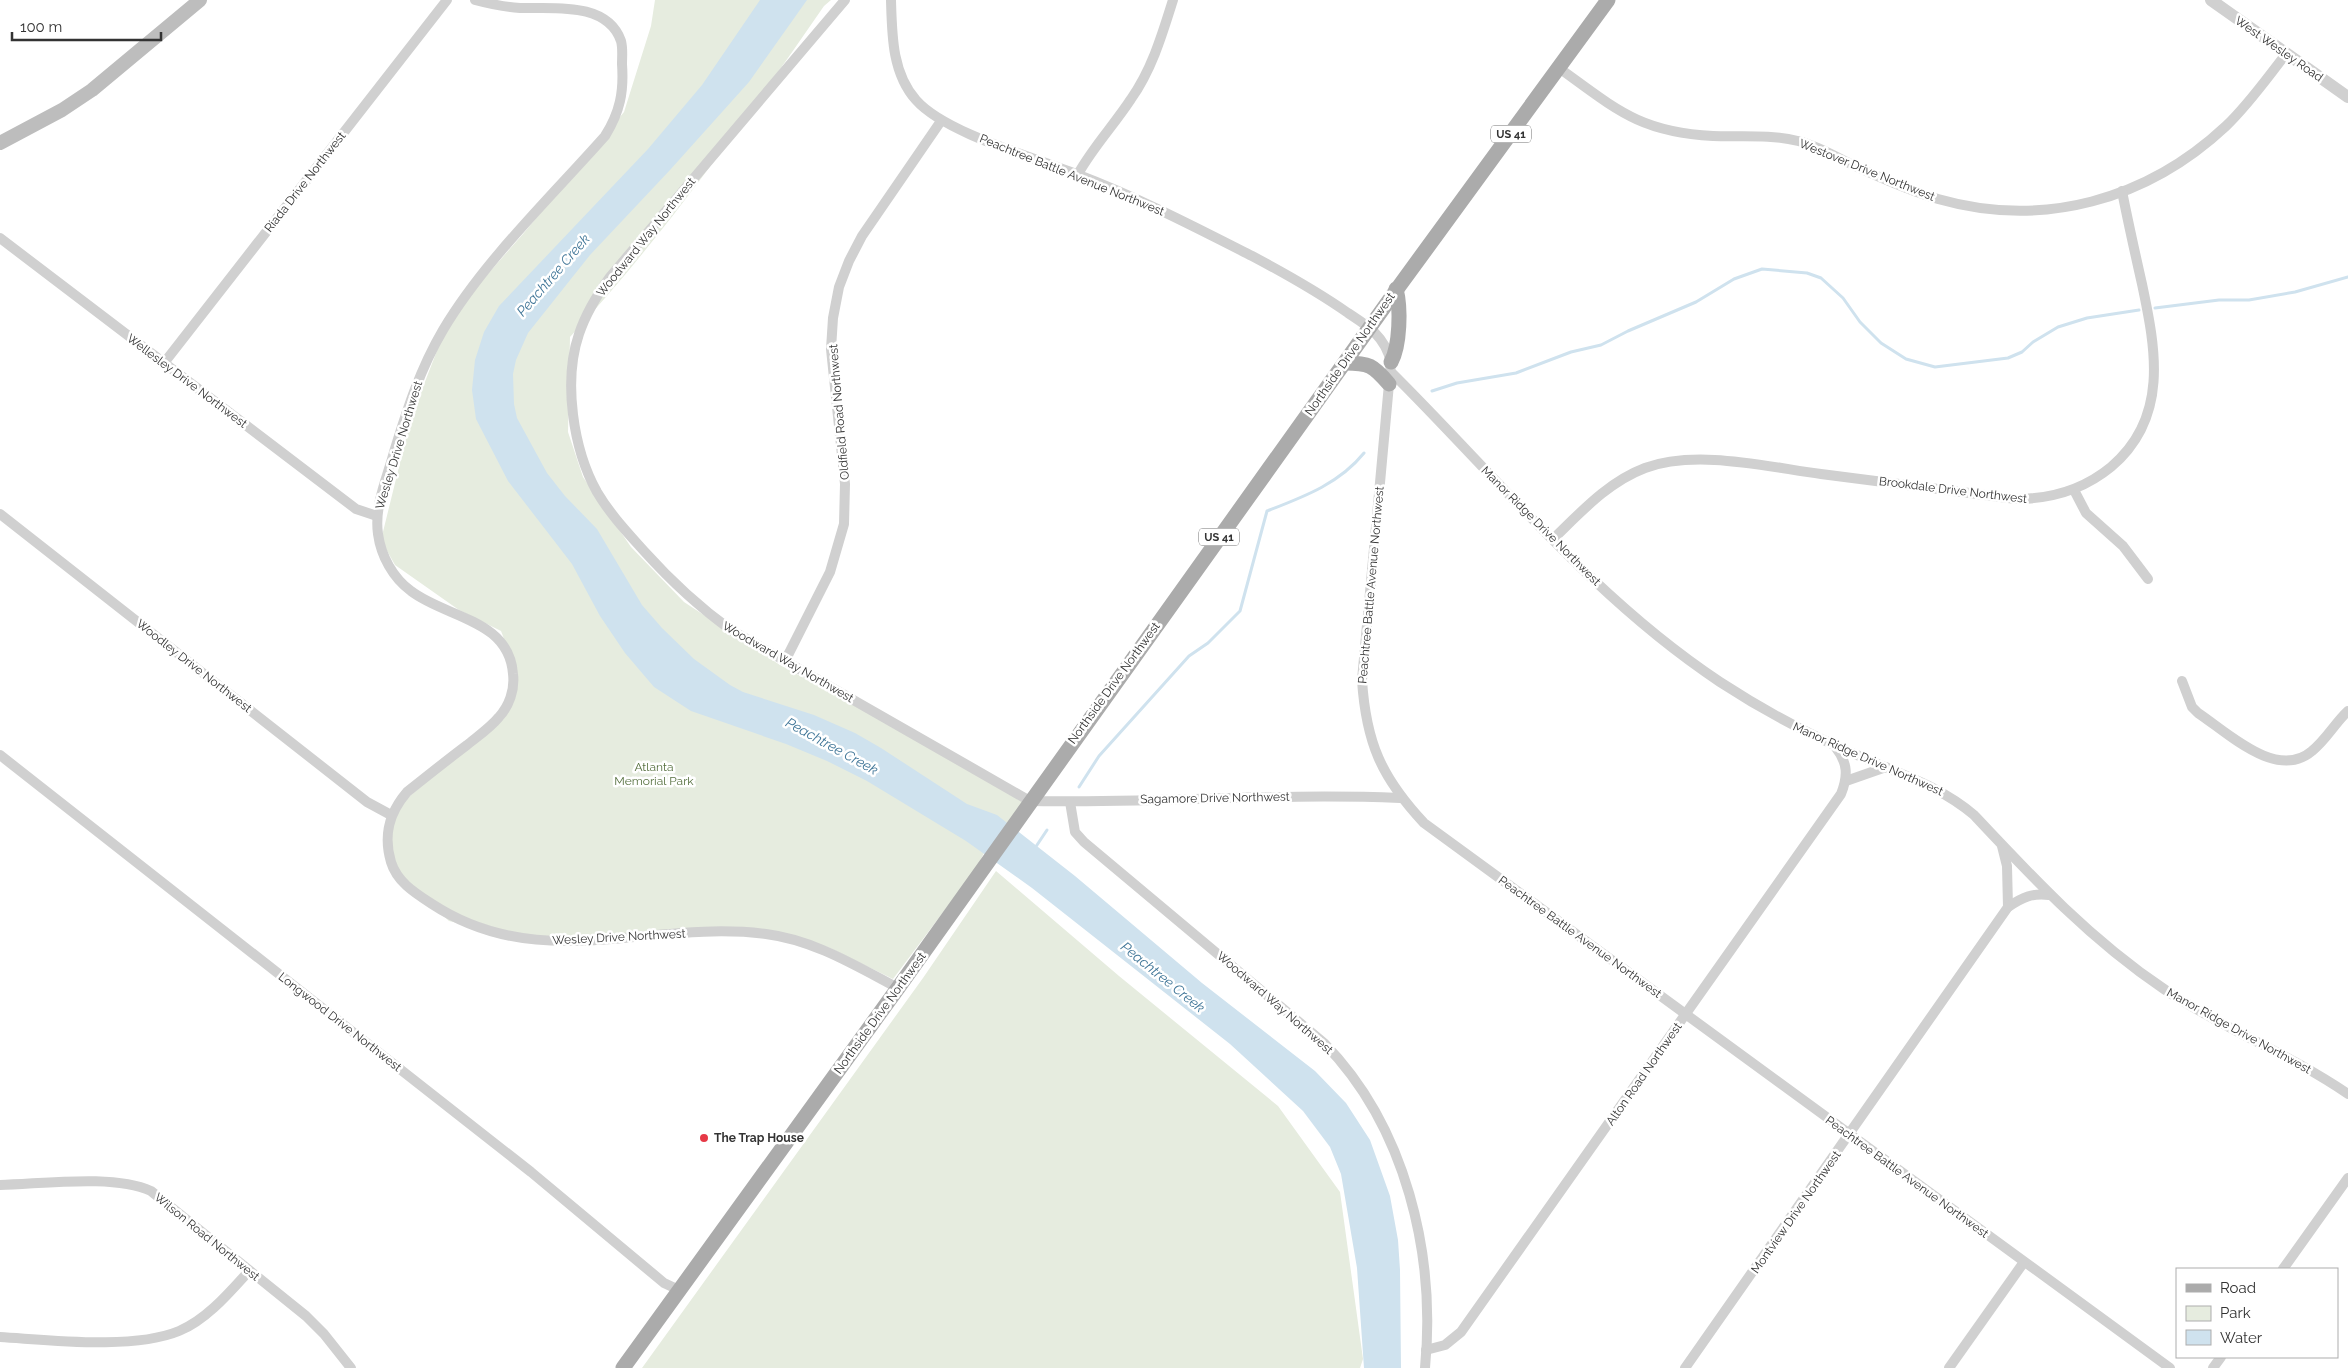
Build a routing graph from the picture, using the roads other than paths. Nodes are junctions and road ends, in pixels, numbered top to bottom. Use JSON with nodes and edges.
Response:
{"nodes":[{"id":1,"x":200,"y":0,"type":"edge"},
{"id":2,"x":447,"y":0,"type":"edge"},
{"id":3,"x":475,"y":0,"type":"edge"},
{"id":4,"x":845,"y":0,"type":"edge"},
{"id":5,"x":890,"y":0,"type":"edge"},
{"id":6,"x":1173,"y":0,"type":"edge"},
{"id":7,"x":1608,"y":0,"type":"edge"},
{"id":8,"x":2211,"y":0,"type":"edge"},
{"id":9,"x":2286,"y":54,"type":"junction"},
{"id":10,"x":1559,"y":68,"type":"junction"},
{"id":11,"x":2348,"y":97,"type":"edge"},
{"id":12,"x":941,"y":121,"type":"junction"},
{"id":13,"x":0,"y":143,"type":"edge"},
{"id":14,"x":1078,"y":174,"type":"junction"},
{"id":15,"x":2122,"y":191,"type":"junction"},
{"id":16,"x":0,"y":238,"type":"edge"},
{"id":17,"x":1396,"y":289,"type":"junction"},
{"id":18,"x":1369,"y":328,"type":"junction"},
{"id":19,"x":164,"y":363,"type":"junction"},
{"id":20,"x":1345,"y":363,"type":"junction"},
{"id":21,"x":1390,"y":373,"type":"junction"},
{"id":22,"x":2074,"y":490,"type":"junction"},
{"id":23,"x":0,"y":514,"type":"edge"},
{"id":24,"x":377,"y":516,"type":"junction"},
{"id":25,"x":1553,"y":539,"type":"junction"},
{"id":26,"x":2148,"y":579,"type":"dead end"},
{"id":27,"x":785,"y":661,"type":"junction"},
{"id":28,"x":2182,"y":681,"type":"dead end"},
{"id":29,"x":2348,"y":711,"type":"edge"},
{"id":30,"x":1834,"y":745,"type":"junction"},
{"id":31,"x":0,"y":755,"type":"edge"},
{"id":32,"x":1886,"y":768,"type":"junction"},
{"id":33,"x":1846,"y":781,"type":"junction"},
{"id":34,"x":1400,"y":798,"type":"junction"},
{"id":35,"x":1030,"y":801,"type":"junction"},
{"id":36,"x":1070,"y":802,"type":"junction"},
{"id":37,"x":391,"y":815,"type":"junction"},
{"id":38,"x":2002,"y":845,"type":"junction"},
{"id":39,"x":2049,"y":895,"type":"junction"},
{"id":40,"x":2008,"y":906,"type":"junction"},
{"id":41,"x":898,"y":988,"type":"junction"},
{"id":42,"x":1686,"y":1014,"type":"junction"},
{"id":43,"x":2348,"y":1094,"type":"edge"},
{"id":44,"x":1850,"y":1135,"type":"junction"},
{"id":45,"x":2348,"y":1178,"type":"edge"},
{"id":46,"x":0,"y":1185,"type":"edge"},
{"id":47,"x":2024,"y":1262,"type":"junction"},
{"id":48,"x":2284,"y":1268,"type":"edge"},
{"id":49,"x":248,"y":1272,"type":"junction"},
{"id":50,"x":679,"y":1290,"type":"junction"},
{"id":51,"x":0,"y":1337,"type":"edge"},
{"id":52,"x":1426,"y":1350,"type":"junction"},
{"id":53,"x":351,"y":1368,"type":"edge"},
{"id":54,"x":623,"y":1368,"type":"edge"},
{"id":55,"x":1425,"y":1368,"type":"edge"},
{"id":56,"x":1685,"y":1368,"type":"edge"},
{"id":57,"x":1949,"y":1368,"type":"edge"},
{"id":58,"x":2170,"y":1368,"type":"edge"}],
"edges":[{"from":1,"to":13,"type":"main road"},
{"from":2,"to":19,"type":"street","name":"Riada Drive Northwest"},
{"from":3,"to":24,"type":"street","name":"Wesley Drive Northwest"},
{"from":4,"to":27,"type":"street","name":"Woodward Way Northwest"},
{"from":5,"to":12,"type":"street","name":"Peachtree Battle Avenue Northwest"},
{"from":6,"to":14,"type":"street"},
{"from":7,"to":10,"type":"main road","name":"Northside Drive Northwest","number":"US 41"},
{"from":8,"to":9,"type":"street","name":"West Wesley Road"},
{"from":9,"to":11,"type":"street","name":"West Wesley Road"},
{"from":9,"to":15,"type":"street","name":"Westover Drive Northwest"},
{"from":10,"to":15,"type":"street","name":"Westover Drive Northwest"},
{"from":10,"to":17,"type":"main road","name":"Northside Drive Northwest","number":"US 41"},
{"from":12,"to":14,"type":"street","name":"Peachtree Battle Avenue Northwest"},
{"from":12,"to":27,"type":"street","name":"Oldfield Road Northwest"},
{"from":14,"to":18,"type":"street","name":"Peachtree Battle Avenue Northwest"},
{"from":15,"to":22,"type":"street","name":"Brookdale Drive Northwest"},
{"from":16,"to":19,"type":"street","name":"Wellesley Drive Northwest"},
{"from":17,"to":18,"type":"main road","name":"Northside Drive Northwest","number":"US 41"},
{"from":17,"to":21,"type":"main road"},
{"from":18,"to":20,"type":"main road","name":"Northside Drive Northwest","number":"US 41"},
{"from":18,"to":21,"type":"street","name":"Peachtree Battle Avenue Northwest"},
{"from":19,"to":24,"type":"street","name":"Wellesley Drive Northwest"},
{"from":20,"to":21,"type":"main road"},
{"from":20,"to":35,"type":"main road","name":"Northside Drive Northwest","number":"US 41"},
{"from":21,"to":25,"type":"street","name":"Manor Ridge Drive Northwest"},
{"from":21,"to":34,"type":"street","name":"Peachtree Battle Avenue Northwest"},
{"from":22,"to":25,"type":"street","name":"Brookdale Drive Northwest"},
{"from":22,"to":26,"type":"street"},
{"from":23,"to":37,"type":"street","name":"Woodley Drive Northwest"},
{"from":24,"to":37,"type":"street","name":"Wesley Drive Northwest"},
{"from":25,"to":30,"type":"street","name":"Manor Ridge Drive Northwest"},
{"from":27,"to":35,"type":"street","name":"Woodward Way Northwest"},
{"from":28,"to":29,"type":"street"},
{"from":30,"to":32,"type":"street","name":"Manor Ridge Drive Northwest"},
{"from":30,"to":33,"type":"street"},
{"from":31,"to":50,"type":"street","name":"Longwood Drive Northwest"},
{"from":32,"to":33,"type":"street"},
{"from":32,"to":38,"type":"street","name":"Manor Ridge Drive Northwest"},
{"from":33,"to":42,"type":"street","name":"Alton Road Northwest"},
{"from":34,"to":36,"type":"street","name":"Sagamore Drive Northwest"},
{"from":34,"to":42,"type":"street","name":"Peachtree Battle Avenue Northwest"},
{"from":35,"to":36,"type":"street","name":"Sagamore Drive Northwest"},
{"from":35,"to":41,"type":"main road","name":"Northside Drive Northwest","number":"US 41"},
{"from":36,"to":52,"type":"street","name":"Woodward Way Northwest"},
{"from":37,"to":41,"type":"street","name":"Wesley Drive Northwest"},
{"from":38,"to":39,"type":"street","name":"Manor Ridge Drive Northwest"},
{"from":38,"to":40,"type":"street"},
{"from":39,"to":40,"type":"street","name":"Montview Drive Northwest"},
{"from":39,"to":43,"type":"street","name":"Manor Ridge Drive Northwest"},
{"from":40,"to":44,"type":"street","name":"Montview Drive Northwest"},
{"from":41,"to":50,"type":"main road","name":"Northside Drive Northwest","number":"US 41"},
{"from":42,"to":44,"type":"street","name":"Peachtree Battle Avenue Northwest"},
{"from":42,"to":52,"type":"street","name":"Alton Road Northwest"},
{"from":44,"to":47,"type":"street","name":"Peachtree Battle Avenue Northwest"},
{"from":44,"to":56,"type":"street","name":"Montview Drive Northwest"},
{"from":45,"to":48,"type":"street"},
{"from":46,"to":49,"type":"street","name":"Wilson Road Northwest"},
{"from":47,"to":57,"type":"street"},
{"from":47,"to":58,"type":"street","name":"Peachtree Battle Avenue Northwest"},
{"from":49,"to":51,"type":"street"},
{"from":49,"to":53,"type":"street","name":"Wilson Road Northwest"},
{"from":50,"to":54,"type":"main road","name":"Northside Drive Northwest","number":"US 41"},
{"from":52,"to":55,"type":"street","name":"Woodward Way Northwest"}]}
